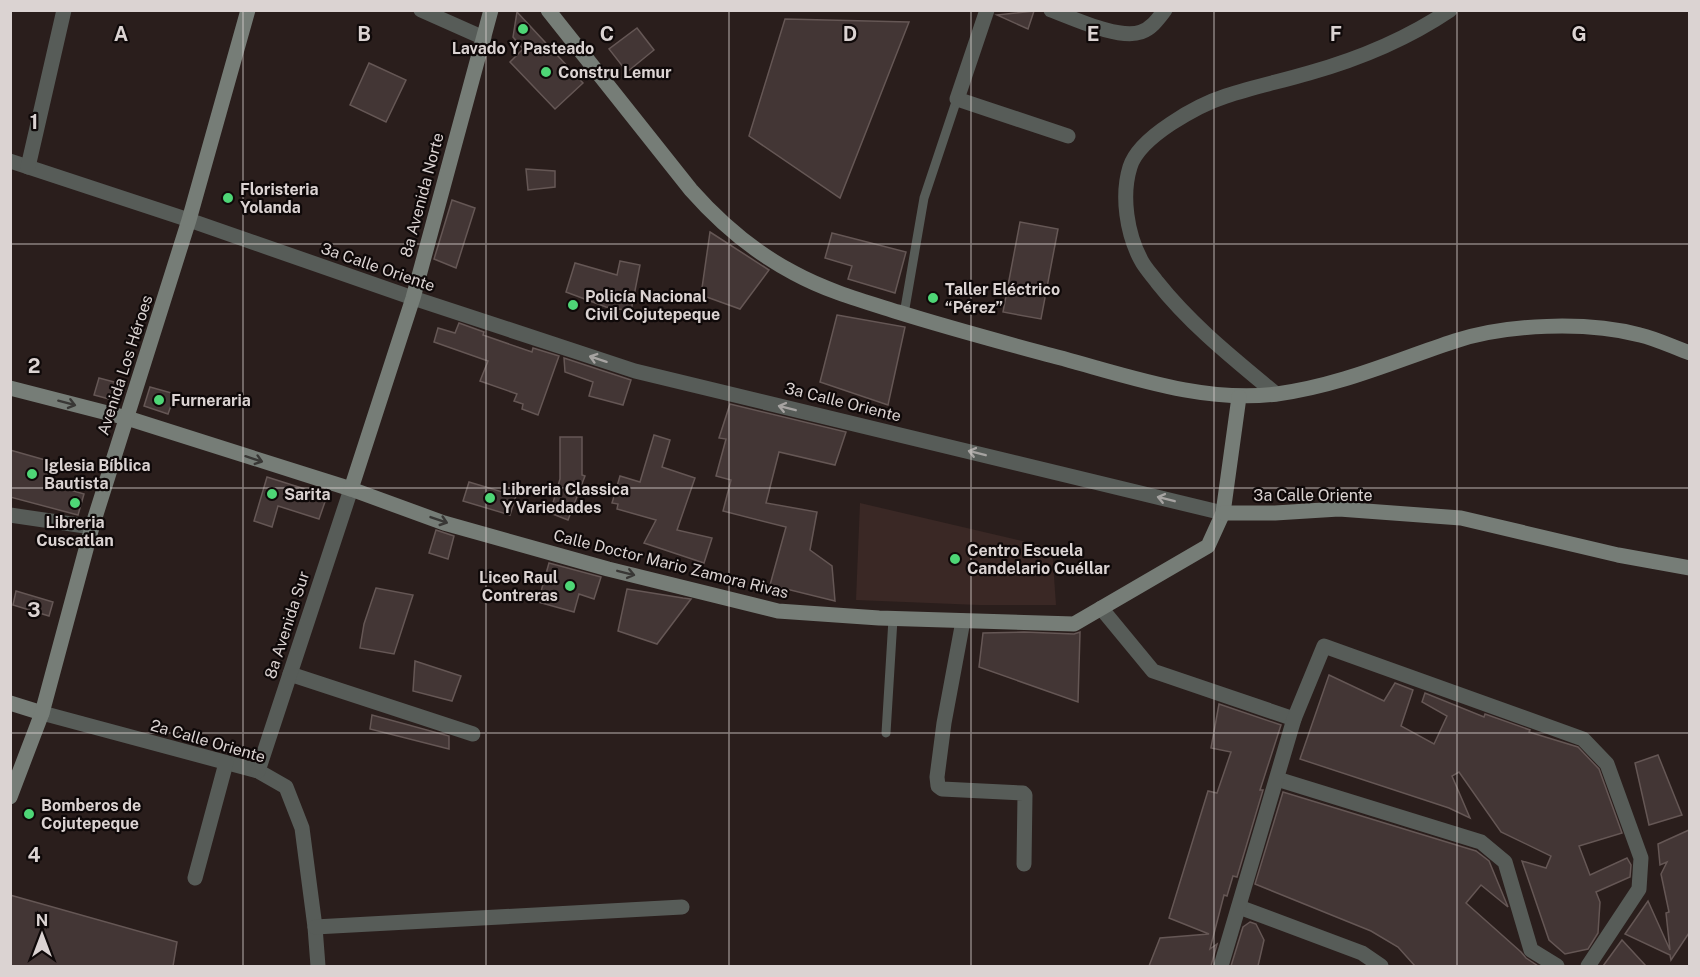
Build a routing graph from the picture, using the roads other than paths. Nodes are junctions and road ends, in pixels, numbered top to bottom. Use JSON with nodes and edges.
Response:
{"nodes":[{"id":1,"x":64,"y":10,"type":"edge"},
{"id":2,"x":248,"y":10,"type":"edge"},
{"id":3,"x":421,"y":10,"type":"edge"},
{"id":4,"x":490,"y":10,"type":"edge"},
{"id":5,"x":548,"y":10,"type":"edge"},
{"id":6,"x":987,"y":10,"type":"edge"},
{"id":7,"x":1051,"y":10,"type":"edge"},
{"id":8,"x":1165,"y":10,"type":"edge"},
{"id":9,"x":1450,"y":10,"type":"edge"},
{"id":10,"x":484,"y":38,"type":"junction"},
{"id":11,"x":957,"y":99,"type":"junction"},
{"id":12,"x":1068,"y":136,"type":"dead end"},
{"id":13,"x":10,"y":161,"type":"edge"},
{"id":14,"x":28,"y":167,"type":"junction"},
{"id":15,"x":189,"y":220,"type":"junction"},
{"id":16,"x":412,"y":298,"type":"junction"},
{"id":17,"x":904,"y":314,"type":"junction"},
{"id":18,"x":1689,"y":353,"type":"edge"},
{"id":19,"x":10,"y":388,"type":"edge"},
{"id":20,"x":1276,"y":394,"type":"junction"},
{"id":21,"x":1239,"y":397,"type":"junction"},
{"id":22,"x":127,"y":418,"type":"junction"},
{"id":23,"x":351,"y":489,"type":"junction"},
{"id":24,"x":1223,"y":513,"type":"junction"},
{"id":25,"x":10,"y":515,"type":"edge"},
{"id":26,"x":92,"y":527,"type":"junction"},
{"id":27,"x":1689,"y":569,"type":"edge"},
{"id":28,"x":1101,"y":608,"type":"junction"},
{"id":29,"x":893,"y":619,"type":"junction"},
{"id":30,"x":963,"y":621,"type":"junction"},
{"id":31,"x":290,"y":674,"type":"junction"},
{"id":32,"x":10,"y":703,"type":"edge"},
{"id":33,"x":42,"y":713,"type":"junction"},
{"id":34,"x":1294,"y":719,"type":"junction"},
{"id":35,"x":886,"y":733,"type":"dead end"},
{"id":36,"x":473,"y":734,"type":"dead end"},
{"id":37,"x":226,"y":763,"type":"junction"},
{"id":38,"x":258,"y":771,"type":"junction"},
{"id":39,"x":1277,"y":779,"type":"junction"},
{"id":40,"x":10,"y":797,"type":"edge"},
{"id":41,"x":1024,"y":864,"type":"dead end"},
{"id":42,"x":195,"y":879,"type":"dead end"},
{"id":43,"x":1239,"y":907,"type":"junction"},
{"id":44,"x":682,"y":908,"type":"dead end"},
{"id":45,"x":315,"y":927,"type":"junction"},
{"id":46,"x":318,"y":966,"type":"edge"},
{"id":47,"x":1221,"y":966,"type":"edge"},
{"id":48,"x":1381,"y":966,"type":"edge"},
{"id":49,"x":1557,"y":966,"type":"edge"},
{"id":50,"x":1588,"y":966,"type":"edge"}],
"edges":[{"from":1,"to":14,"type":"street"},
{"from":2,"to":15,"type":"street","name":"Avenida Los Héroes"},
{"from":3,"to":10,"type":"street"},
{"from":4,"to":10,"type":"street","name":"8a Avenida Norte"},
{"from":5,"to":17,"type":"street"},
{"from":6,"to":11,"type":"street"},
{"from":7,"to":8,"type":"street"},
{"from":9,"to":20,"type":"street"},
{"from":10,"to":16,"type":"street","name":"8a Avenida Norte"},
{"from":11,"to":12,"type":"street"},
{"from":11,"to":17,"type":"lane"},
{"from":13,"to":14,"type":"street","name":"3a Calle Oriente"},
{"from":14,"to":15,"type":"street","name":"3a Calle Oriente"},
{"from":15,"to":16,"type":"street","name":"3a Calle Oriente"},
{"from":15,"to":22,"type":"street","name":"Avenida Los Héroes"},
{"from":16,"to":23,"type":"street","name":"8a Avenida Norte"},
{"from":24,"to":16,"type":"street","name":"3a Calle Oriente","one_way":true},
{"from":17,"to":21,"type":"street"},
{"from":18,"to":20,"type":"street"},
{"from":19,"to":22,"type":"street","name":"Calle Doctor Mario Zamora Rivas","one_way":true},
{"from":20,"to":21,"type":"street"},
{"from":21,"to":24,"type":"street","name":"Calle Doctor Mario Zamora Rivas"},
{"from":22,"to":23,"type":"street","name":"Calle Doctor Mario Zamora Rivas","one_way":true},
{"from":22,"to":26,"type":"street","name":"Avenida Los Héroes"},
{"from":23,"to":29,"type":"street","name":"Calle Doctor Mario Zamora Rivas","one_way":true},
{"from":23,"to":31,"type":"street","name":"8a Avenida Sur"},
{"from":24,"to":27,"type":"street","name":"3a Calle Oriente"},
{"from":24,"to":28,"type":"street","name":"Calle Doctor Mario Zamora Rivas"},
{"from":25,"to":26,"type":"street"},
{"from":26,"to":33,"type":"street","name":"Avenida Los Héroes"},
{"from":28,"to":30,"type":"street","name":"Calle Doctor Mario Zamora Rivas"},
{"from":28,"to":34,"type":"street"},
{"from":29,"to":30,"type":"street","name":"Calle Doctor Mario Zamora Rivas"},
{"from":29,"to":35,"type":"lane"},
{"from":30,"to":41,"type":"street"},
{"from":31,"to":36,"type":"street"},
{"from":31,"to":38,"type":"street","name":"8a Avenida Sur"},
{"from":32,"to":33,"type":"street","name":"2a Calle Oriente"},
{"from":33,"to":37,"type":"street","name":"2a Calle Oriente"},
{"from":33,"to":40,"type":"street","name":"Avenida Los Héroes"},
{"from":34,"to":39,"type":"street"},
{"from":34,"to":50,"type":"street"},
{"from":37,"to":38,"type":"street","name":"2a Calle Oriente"},
{"from":37,"to":42,"type":"street"},
{"from":38,"to":45,"type":"street","name":"2a Calle Oriente"},
{"from":39,"to":43,"type":"street"},
{"from":39,"to":49,"type":"street"},
{"from":43,"to":47,"type":"street"},
{"from":43,"to":48,"type":"street"},
{"from":44,"to":45,"type":"street"},
{"from":45,"to":46,"type":"street","name":"2a Calle Oriente"}]}
